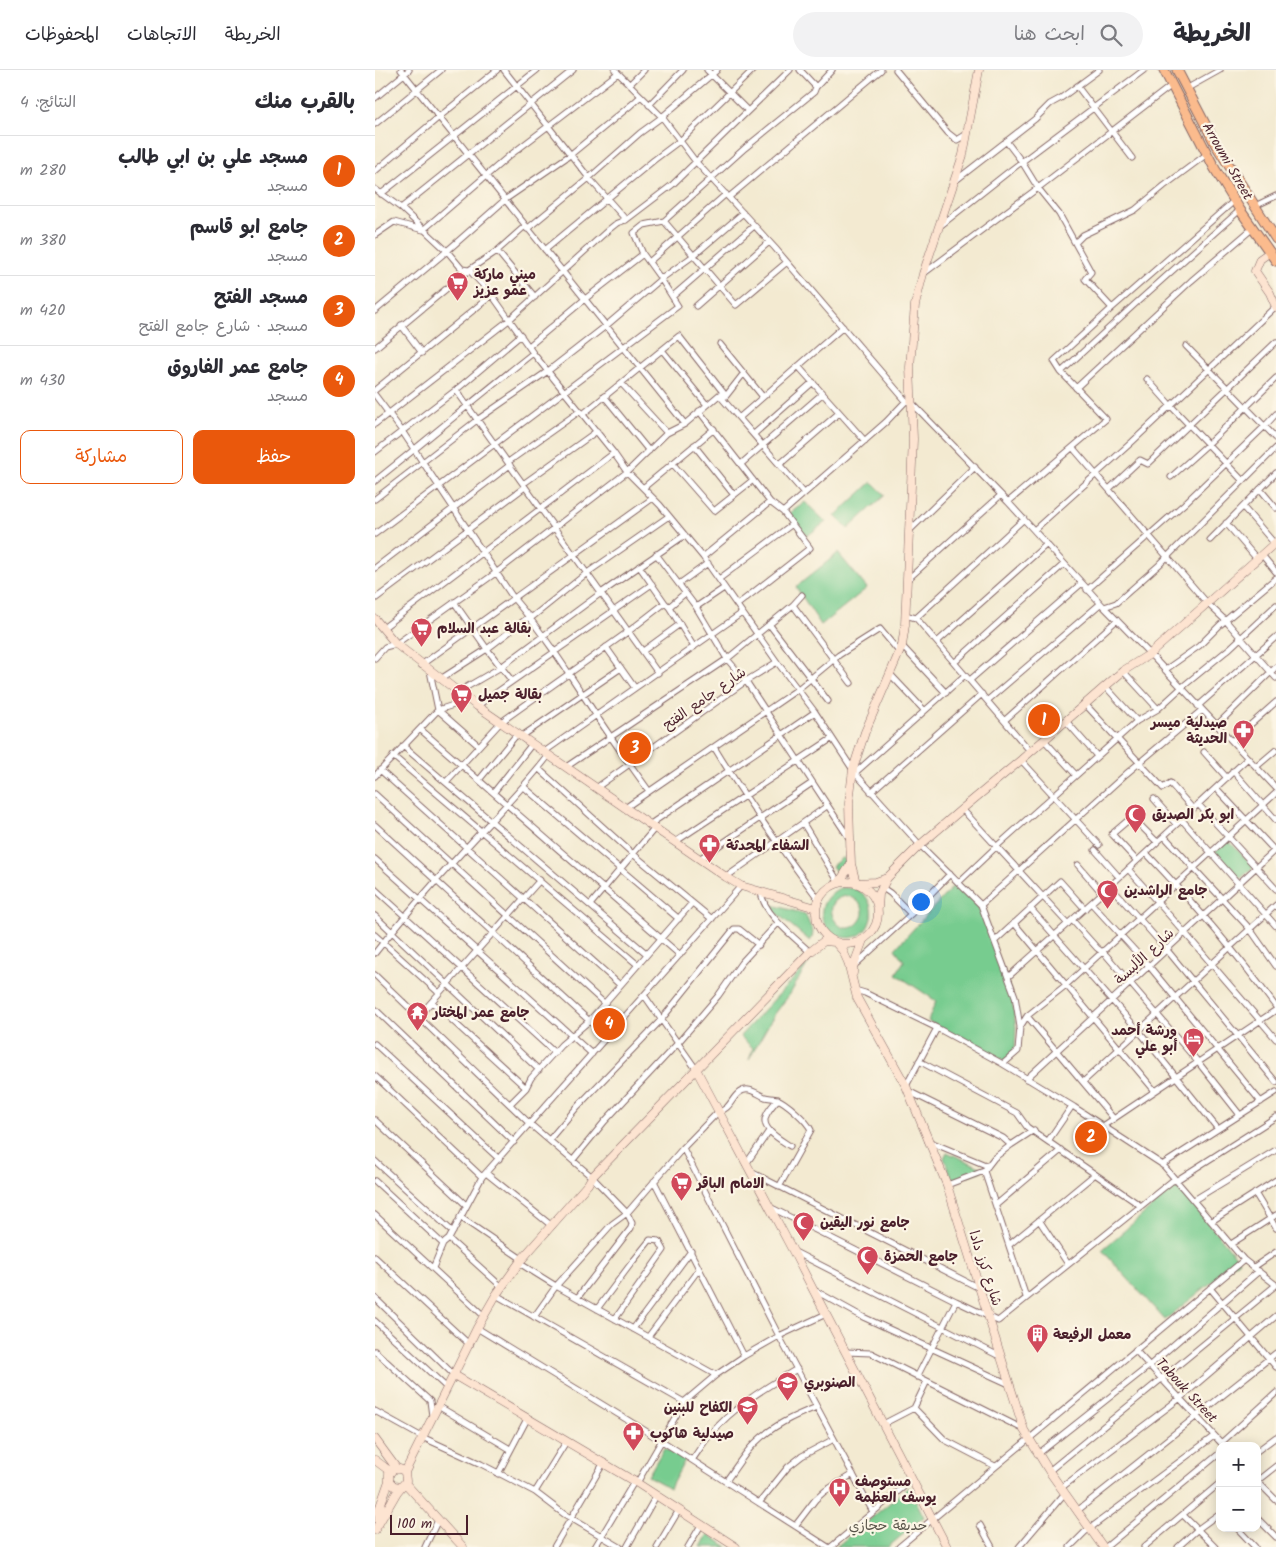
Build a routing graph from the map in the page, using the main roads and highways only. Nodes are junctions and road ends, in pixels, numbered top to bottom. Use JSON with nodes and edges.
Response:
{"nodes":[{"id":1,"x":979,"y":70,"type":"edge"},
{"id":2,"x":1165,"y":70,"type":"edge"},
{"id":3,"x":1177,"y":70,"type":"edge"},
{"id":4,"x":1188,"y":92,"type":"junction"},
{"id":5,"x":1179,"y":100,"type":"junction"},
{"id":6,"x":1276,"y":239,"type":"edge"},
{"id":7,"x":1270,"y":252,"type":"junction"},
{"id":8,"x":1276,"y":261,"type":"edge"},
{"id":9,"x":1276,"y":307,"type":"edge"},
{"id":10,"x":1275,"y":542,"type":"edge"},
{"id":11,"x":376,"y":620,"type":"edge"},
{"id":12,"x":851,"y":864,"type":"junction"},
{"id":13,"x":887,"y":878,"type":"junction"},
{"id":14,"x":839,"y":883,"type":"junction"},
{"id":15,"x":856,"y":883,"type":"junction"},
{"id":16,"x":818,"y":904,"type":"junction"},
{"id":17,"x":878,"y":908,"type":"junction"},
{"id":18,"x":819,"y":926,"type":"junction"},
{"id":19,"x":863,"y":940,"type":"junction"},
{"id":20,"x":835,"y":942,"type":"junction"},
{"id":21,"x":813,"y":949,"type":"junction"},
{"id":22,"x":855,"y":990,"type":"junction"},
{"id":23,"x":696,"y":1069,"type":"junction"},
{"id":24,"x":454,"y":1374,"type":"junction"},
{"id":25,"x":375,"y":1439,"type":"edge"},
{"id":26,"x":375,"y":1460,"type":"edge"},
{"id":27,"x":398,"y":1471,"type":"junction"},
{"id":28,"x":389,"y":1481,"type":"junction"},
{"id":29,"x":403,"y":1485,"type":"junction"},
{"id":30,"x":376,"y":1524,"type":"edge"},
{"id":31,"x":463,"y":1547,"type":"edge"},
{"id":32,"x":734,"y":1547,"type":"edge"},
{"id":33,"x":947,"y":1547,"type":"edge"},
{"id":34,"x":1105,"y":1547,"type":"edge"}],
"edges":[{"from":1,"to":12,"type":"main road"},
{"from":2,"to":5,"type":"main road","name":"Arroumi Street"},
{"from":3,"to":4,"type":"main road","name":"Arroumi Street"},
{"from":4,"to":5,"type":"main road"},
{"from":4,"to":6,"type":"main road","name":"Arroumi Street"},
{"from":5,"to":7,"type":"main road","name":"Arroumi Street"},
{"from":7,"to":8,"type":"main road","name":"Arroumi Street"},
{"from":7,"to":9,"type":"main road"},
{"from":10,"to":13,"type":"main road"},
{"from":11,"to":16,"type":"main road"},
{"from":12,"to":14,"type":"main road"},
{"from":12,"to":15,"type":"main road"},
{"from":13,"to":15,"type":"main road"},
{"from":13,"to":17,"type":"main road"},
{"from":14,"to":15,"type":"main road"},
{"from":14,"to":16,"type":"main road"},
{"from":15,"to":17,"type":"main road"},
{"from":16,"to":18,"type":"main road"},
{"from":17,"to":19,"type":"main road"},
{"from":18,"to":20,"type":"main road"},
{"from":18,"to":21,"type":"main road"},
{"from":19,"to":20,"type":"main road"},
{"from":19,"to":22,"type":"main road"},
{"from":20,"to":21,"type":"main road"},
{"from":20,"to":22,"type":"main road"},
{"from":21,"to":23,"type":"main road"},
{"from":22,"to":34,"type":"main road","name":"شارع كرز دادا"},
{"from":23,"to":24,"type":"main road"},
{"from":23,"to":33,"type":"main road"},
{"from":24,"to":27,"type":"main road"},
{"from":24,"to":32,"type":"main road"},
{"from":25,"to":27,"type":"main road"},
{"from":26,"to":27,"type":"main road"},
{"from":27,"to":28,"type":"main road"},
{"from":27,"to":29,"type":"main road"},
{"from":28,"to":29,"type":"main road"},
{"from":28,"to":30,"type":"main road"},
{"from":29,"to":30,"type":"main road"},
{"from":29,"to":31,"type":"main road"}]}
